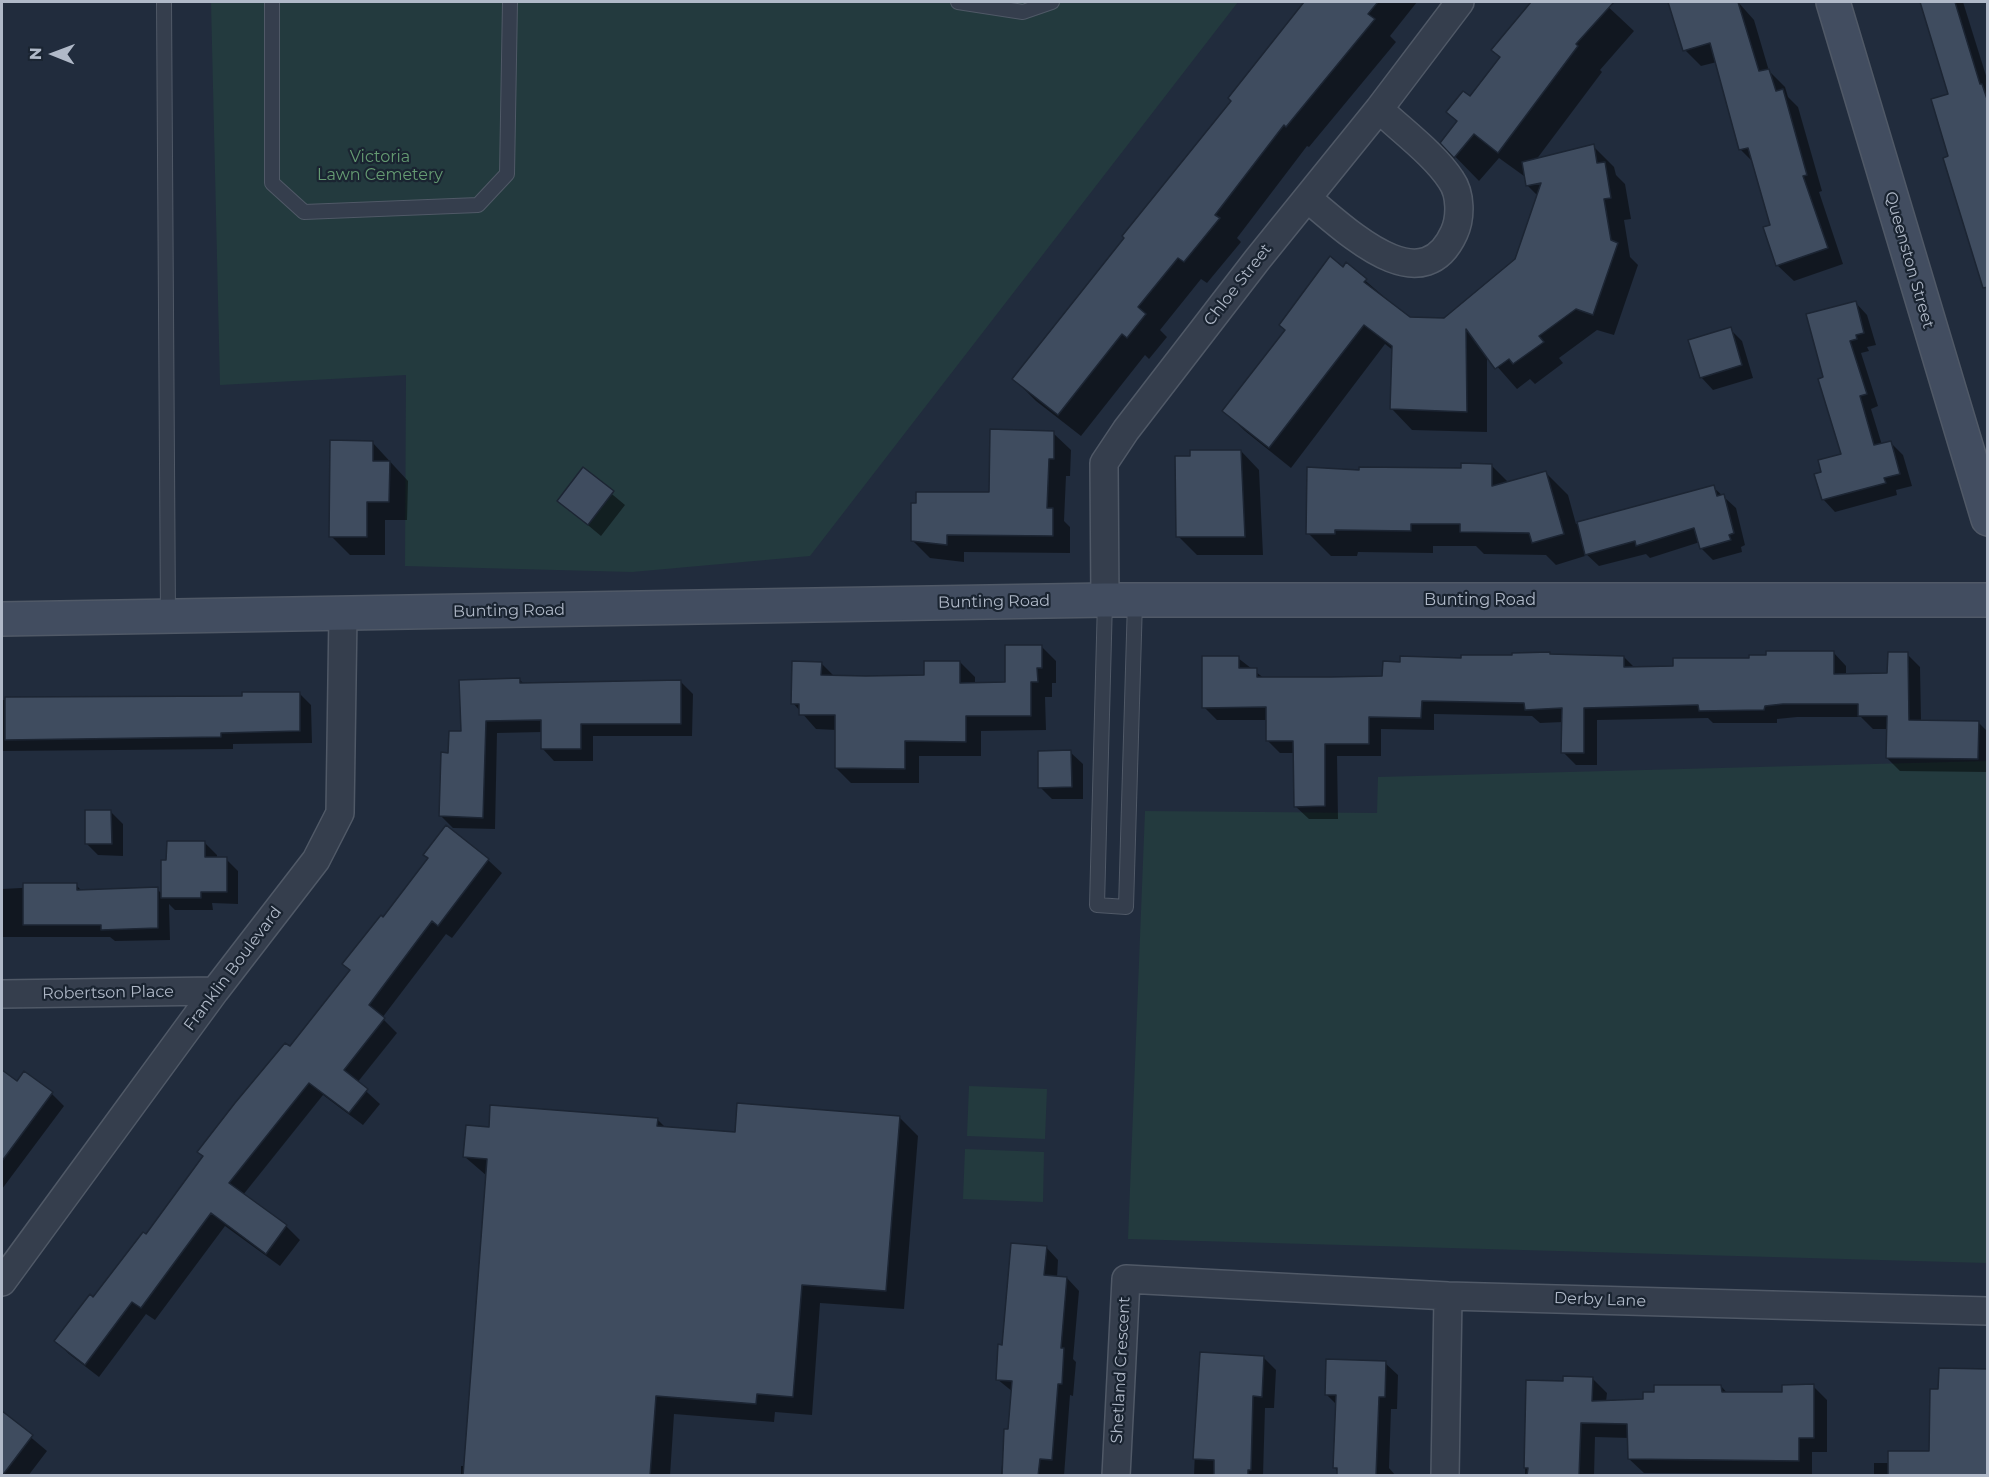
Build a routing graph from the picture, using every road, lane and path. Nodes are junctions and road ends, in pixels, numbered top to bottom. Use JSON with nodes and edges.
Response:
{"nodes":[{"id":1,"x":164,"y":2,"type":"edge"},
{"id":2,"x":272,"y":2,"type":"edge"},
{"id":3,"x":510,"y":2,"type":"edge"},
{"id":4,"x":958,"y":2,"type":"edge"},
{"id":5,"x":1052,"y":2,"type":"edge"},
{"id":6,"x":1460,"y":2,"type":"edge"},
{"id":7,"x":1833,"y":2,"type":"edge"},
{"id":8,"x":1379,"y":109,"type":"junction"},
{"id":9,"x":1308,"y":199,"type":"junction"},
{"id":10,"x":1988,"y":519,"type":"edge"},
{"id":11,"x":1120,"y":600,"type":"junction"},
{"id":12,"x":1988,"y":600,"type":"edge"},
{"id":13,"x":343,"y":614,"type":"junction"},
{"id":14,"x":168,"y":616,"type":"junction"},
{"id":15,"x":2,"y":619,"type":"edge"},
{"id":16,"x":215,"y":991,"type":"junction"},
{"id":17,"x":2,"y":994,"type":"edge"},
{"id":18,"x":2,"y":1282,"type":"edge"},
{"id":19,"x":1212,"y":1283,"type":"joint"},
{"id":20,"x":1448,"y":1296,"type":"junction"},
{"id":21,"x":1988,"y":1311,"type":"edge"},
{"id":22,"x":1116,"y":1476,"type":"edge"},
{"id":23,"x":1445,"y":1476,"type":"edge"}],
"edges":[{"from":1,"to":14,"type":"lane"},
{"from":2,"to":3,"type":"lane"},
{"from":4,"to":5,"type":"lane"},
{"from":6,"to":8,"type":"street","name":"Chloe Street"},
{"from":7,"to":10,"type":"main road","name":"Queenston Street"},
{"from":8,"to":9,"type":"street","name":"Chloe Street"},
{"from":8,"to":9,"type":"street"},
{"from":9,"to":11,"type":"street","name":"Chloe Street"},
{"from":11,"to":11,"type":"lane"},
{"from":11,"to":12,"type":"main road","name":"Bunting Road"},
{"from":11,"to":13,"type":"main road","name":"Bunting Road"},
{"from":13,"to":14,"type":"main road","name":"Bunting Road"},
{"from":13,"to":16,"type":"street","name":"Franklin Boulevard"},
{"from":14,"to":15,"type":"main road","name":"Bunting Road"},
{"from":16,"to":17,"type":"street","name":"Robertson Place"},
{"from":16,"to":18,"type":"street","name":"Franklin Boulevard"},
{"from":19,"to":20,"type":"street","name":"Derby Lane"},
{"from":19,"to":22,"type":"street","name":"Shetland Crescent"},
{"from":20,"to":21,"type":"street","name":"Derby Lane"},
{"from":20,"to":23,"type":"street"}]}
